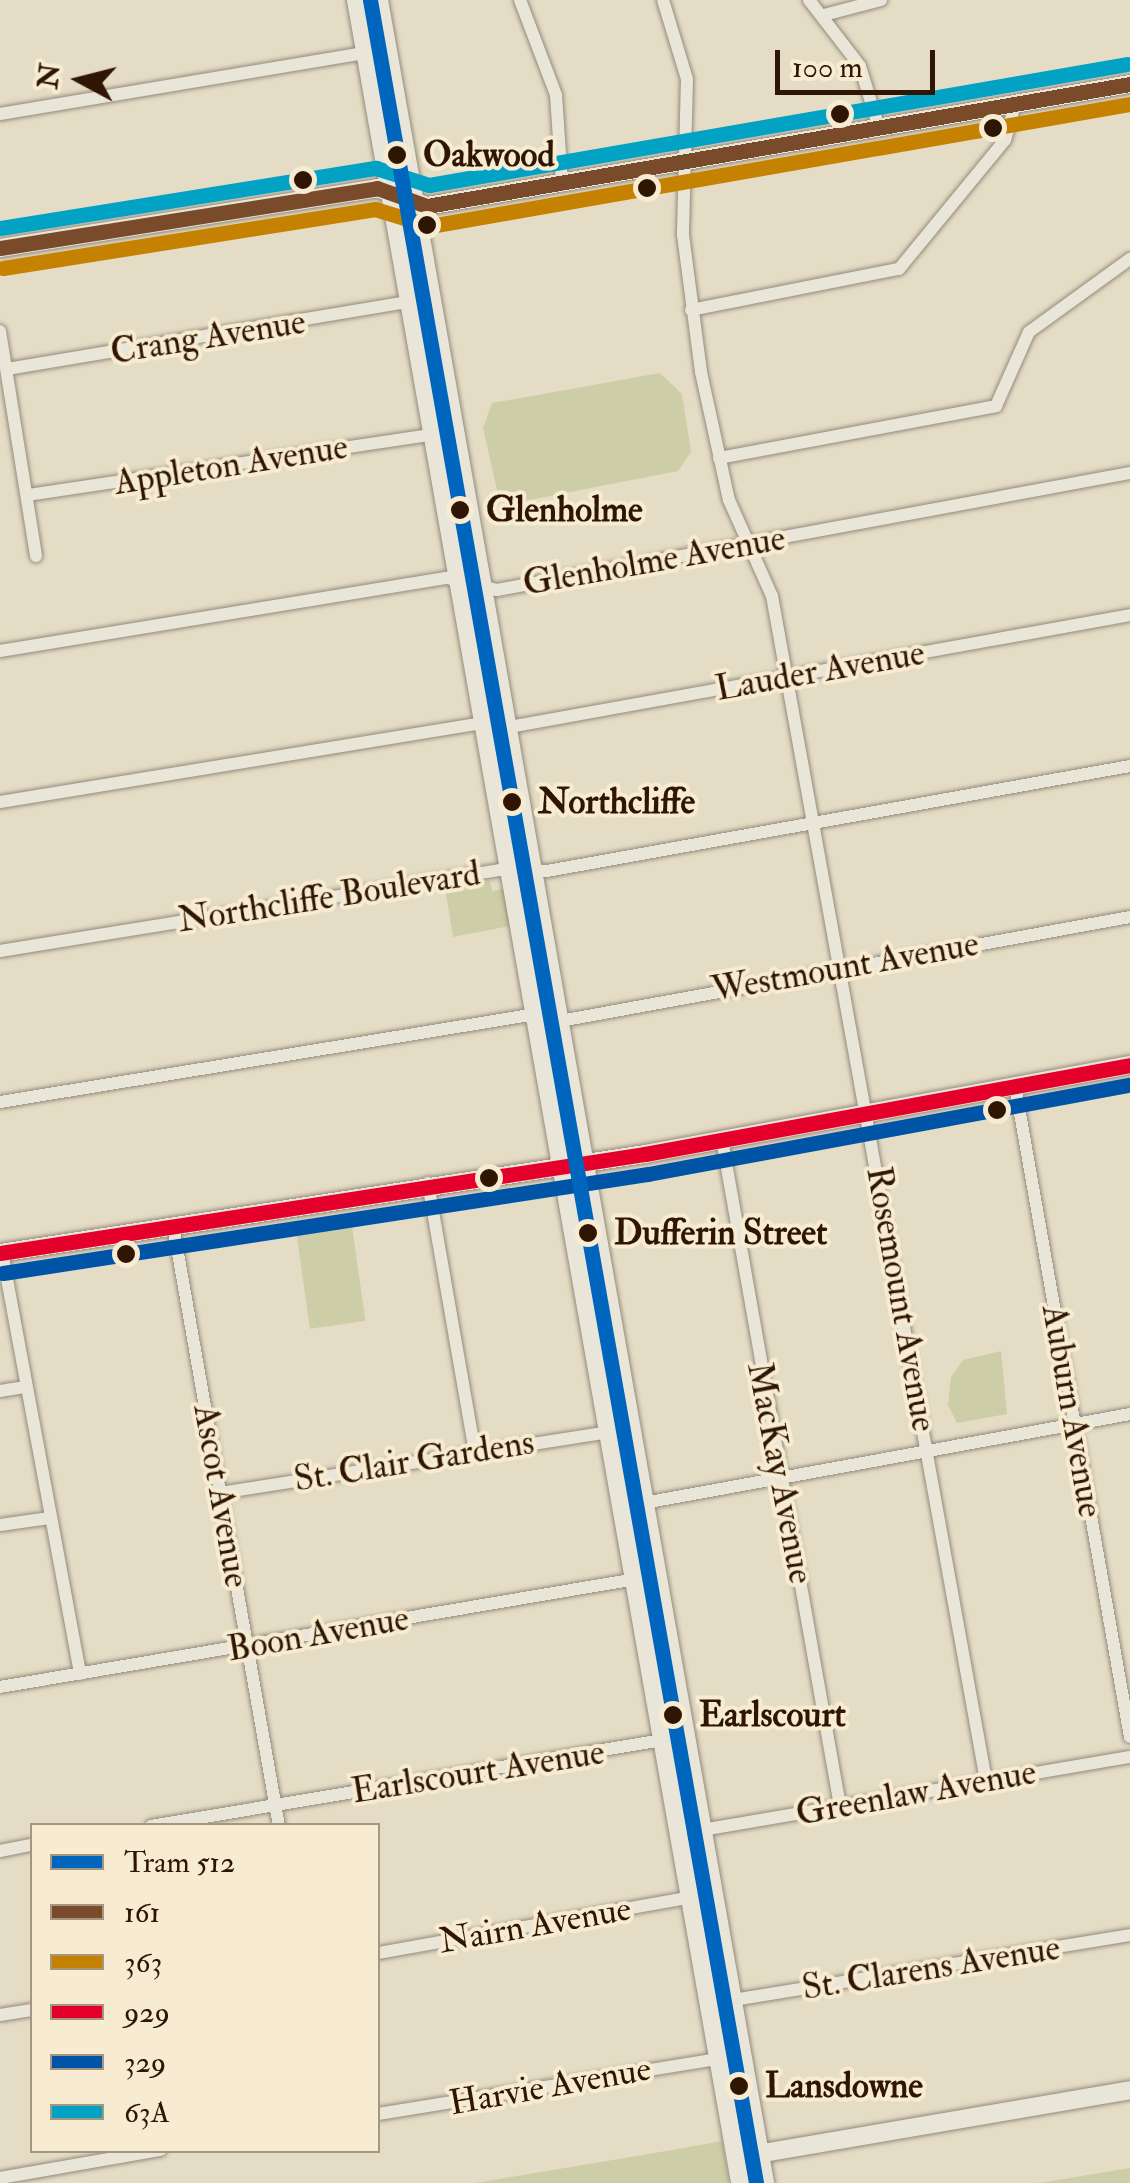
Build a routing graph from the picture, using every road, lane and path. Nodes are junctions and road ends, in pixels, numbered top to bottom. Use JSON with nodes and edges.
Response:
{"nodes":[{"id":1,"x":356,"y":0,"type":"edge"},
{"id":2,"x":379,"y":0,"type":"edge"},
{"id":3,"x":520,"y":0,"type":"edge"},
{"id":4,"x":663,"y":0,"type":"edge"},
{"id":5,"x":808,"y":0,"type":"edge"},
{"id":6,"x":881,"y":0,"type":"edge"},
{"id":7,"x":824,"y":15,"type":"junction"},
{"id":8,"x":366,"y":53,"type":"junction"},
{"id":9,"x":1130,"y":84,"type":"edge"},
{"id":10,"x":1014,"y":105,"type":"junction"},
{"id":11,"x":0,"y":114,"type":"edge"},
{"id":12,"x":879,"y":128,"type":"junction"},
{"id":13,"x":688,"y":162,"type":"junction"},
{"id":14,"x":562,"y":184,"type":"junction"},
{"id":15,"x":388,"y":191,"type":"junction"},
{"id":16,"x":415,"y":204,"type":"junction"},
{"id":17,"x":0,"y":248,"type":"edge"},
{"id":18,"x":1130,"y":258,"type":"edge"},
{"id":19,"x":409,"y":302,"type":"junction"},
{"id":20,"x":691,"y":310,"type":"junction"},
{"id":21,"x":0,"y":331,"type":"edge"},
{"id":22,"x":7,"y":369,"type":"junction"},
{"id":23,"x":434,"y":434,"type":"junction"},
{"id":24,"x":719,"y":458,"type":"junction"},
{"id":25,"x":1130,"y":473,"type":"edge"},
{"id":26,"x":28,"y":496,"type":"junction"},
{"id":27,"x":750,"y":543,"type":"junction"},
{"id":28,"x":36,"y":556,"type":"dead end"},
{"id":29,"x":459,"y":580,"type":"junction"},
{"id":30,"x":486,"y":590,"type":"junction"},
{"id":31,"x":1130,"y":615,"type":"edge"},
{"id":32,"x":0,"y":651,"type":"edge"},
{"id":33,"x":787,"y":677,"type":"junction"},
{"id":34,"x":486,"y":722,"type":"junction"},
{"id":35,"x":509,"y":727,"type":"junction"},
{"id":36,"x":1130,"y":766,"type":"edge"},
{"id":37,"x":0,"y":802,"type":"edge"},
{"id":38,"x":814,"y":822,"type":"junction"},
{"id":39,"x":511,"y":869,"type":"junction"},
{"id":40,"x":537,"y":871,"type":"junction"},
{"id":41,"x":1130,"y":918,"type":"edge"},
{"id":42,"x":0,"y":950,"type":"edge"},
{"id":43,"x":841,"y":969,"type":"junction"},
{"id":44,"x":536,"y":1014,"type":"junction"},
{"id":45,"x":560,"y":1020,"type":"junction"},
{"id":46,"x":1130,"y":1065,"type":"edge"},
{"id":47,"x":1014,"y":1086,"type":"junction"},
{"id":48,"x":0,"y":1102,"type":"edge"},
{"id":49,"x":868,"y":1112,"type":"junction"},
{"id":50,"x":722,"y":1140,"type":"junction"},
{"id":51,"x":586,"y":1160,"type":"junction"},
{"id":52,"x":560,"y":1163,"type":"junction"},
{"id":53,"x":428,"y":1182,"type":"junction"},
{"id":54,"x":173,"y":1225,"type":"junction"},
{"id":55,"x":1,"y":1252,"type":"edge"},
{"id":56,"x":26,"y":1387,"type":"junction"},
{"id":57,"x":0,"y":1390,"type":"edge"},
{"id":58,"x":1130,"y":1414,"type":"edge"},
{"id":59,"x":1074,"y":1424,"type":"junction"},
{"id":60,"x":608,"y":1432,"type":"junction"},
{"id":61,"x":475,"y":1450,"type":"junction"},
{"id":62,"x":928,"y":1450,"type":"junction"},
{"id":63,"x":781,"y":1477,"type":"junction"},
{"id":64,"x":220,"y":1493,"type":"junction"},
{"id":65,"x":647,"y":1502,"type":"junction"},
{"id":66,"x":622,"y":1507,"type":"junction"},
{"id":67,"x":50,"y":1518,"type":"junction"},
{"id":68,"x":0,"y":1525,"type":"edge"},
{"id":69,"x":636,"y":1579,"type":"junction"},
{"id":70,"x":248,"y":1646,"type":"junction"},
{"id":71,"x":80,"y":1674,"type":"junction"},
{"id":72,"x":0,"y":1687,"type":"edge"},
{"id":73,"x":686,"y":1736,"type":"junction"},
{"id":74,"x":1130,"y":1736,"type":"edge"},
{"id":75,"x":663,"y":1740,"type":"junction"},
{"id":76,"x":1130,"y":1757,"type":"edge"},
{"id":77,"x":986,"y":1781,"type":"junction"},
{"id":78,"x":276,"y":1805,"type":"junction"},
{"id":79,"x":840,"y":1806,"type":"junction"},
{"id":80,"x":169,"y":1823,"type":"edge"},
{"id":81,"x":279,"y":1823,"type":"edge"},
{"id":82,"x":702,"y":1830,"type":"junction"},
{"id":83,"x":30,"y":1845,"type":"edge"},
{"id":84,"x":0,"y":1851,"type":"edge"},
{"id":85,"x":692,"y":1897,"type":"junction"},
{"id":86,"x":1130,"y":1935,"type":"edge"},
{"id":87,"x":380,"y":1952,"type":"edge"},
{"id":88,"x":733,"y":2000,"type":"junction"},
{"id":89,"x":30,"y":2010,"type":"edge"},
{"id":90,"x":0,"y":2015,"type":"edge"},
{"id":91,"x":722,"y":2058,"type":"junction"},
{"id":92,"x":1130,"y":2090,"type":"edge"},
{"id":93,"x":380,"y":2114,"type":"edge"},
{"id":94,"x":143,"y":2153,"type":"edge"},
{"id":95,"x":761,"y":2153,"type":"junction"},
{"id":96,"x":736,"y":2158,"type":"junction"},
{"id":97,"x":0,"y":2178,"type":"edge"},
{"id":98,"x":740,"y":2183,"type":"edge"},
{"id":99,"x":765,"y":2183,"type":"edge"}],
"edges":[{"from":1,"to":8,"type":"main road"},
{"from":2,"to":16,"type":"main road"},
{"from":3,"to":14,"type":"street"},
{"from":4,"to":13,"type":"street","name":"Rosemount Avenue"},
{"from":5,"to":7,"type":"street"},
{"from":6,"to":7,"type":"street"},
{"from":7,"to":12,"type":"street"},
{"from":8,"to":11,"type":"street"},
{"from":8,"to":15,"type":"main road"},
{"from":9,"to":10,"type":"main road"},
{"from":10,"to":12,"type":"main road"},
{"from":10,"to":20,"type":"street"},
{"from":12,"to":13,"type":"main road"},
{"from":13,"to":14,"type":"main road"},
{"from":13,"to":20,"type":"street","name":"Rosemount Avenue"},
{"from":14,"to":16,"type":"main road"},
{"from":15,"to":16,"type":"main road"},
{"from":15,"to":17,"type":"main road"},
{"from":15,"to":19,"type":"main road"},
{"from":16,"to":30,"type":"main road"},
{"from":18,"to":24,"type":"street"},
{"from":19,"to":22,"type":"street","name":"Crang Avenue"},
{"from":19,"to":23,"type":"main road"},
{"from":20,"to":24,"type":"street","name":"Rosemount Avenue"},
{"from":21,"to":22,"type":"street"},
{"from":22,"to":26,"type":"street"},
{"from":23,"to":26,"type":"street","name":"Appleton Avenue"},
{"from":23,"to":29,"type":"main road"},
{"from":24,"to":27,"type":"street","name":"Rosemount Avenue"},
{"from":25,"to":27,"type":"street","name":"Glenholme Avenue"},
{"from":26,"to":28,"type":"street"},
{"from":27,"to":30,"type":"street","name":"Glenholme Avenue"},
{"from":27,"to":33,"type":"street","name":"Rosemount Avenue"},
{"from":29,"to":30,"type":"street","name":"Glenholme Avenue"},
{"from":29,"to":32,"type":"street","name":"Glenholme Avenue"},
{"from":29,"to":34,"type":"main road"},
{"from":30,"to":35,"type":"main road"},
{"from":31,"to":33,"type":"street","name":"Lauder Avenue"},
{"from":33,"to":35,"type":"street","name":"Lauder Avenue"},
{"from":33,"to":38,"type":"street","name":"Rosemount Avenue"},
{"from":34,"to":37,"type":"street"},
{"from":34,"to":39,"type":"main road"},
{"from":35,"to":40,"type":"main road"},
{"from":36,"to":38,"type":"street","name":"Northcliffe Boulevard"},
{"from":38,"to":40,"type":"street","name":"Northcliffe Boulevard"},
{"from":38,"to":43,"type":"street","name":"Rosemount Avenue"},
{"from":39,"to":40,"type":"street","name":"Northcliffe Boulevard"},
{"from":39,"to":42,"type":"street","name":"Northcliffe Boulevard"},
{"from":39,"to":44,"type":"main road"},
{"from":40,"to":45,"type":"main road"},
{"from":41,"to":43,"type":"street","name":"Westmount Avenue"},
{"from":43,"to":45,"type":"street","name":"Westmount Avenue"},
{"from":43,"to":49,"type":"street","name":"Rosemount Avenue"},
{"from":44,"to":48,"type":"street"},
{"from":44,"to":52,"type":"main road"},
{"from":45,"to":51,"type":"main road"},
{"from":46,"to":47,"type":"main road"},
{"from":47,"to":49,"type":"main road"},
{"from":47,"to":59,"type":"street","name":"Auburn Avenue"},
{"from":49,"to":50,"type":"main road"},
{"from":49,"to":62,"type":"street","name":"Rosemount Avenue"},
{"from":50,"to":51,"type":"main road"},
{"from":50,"to":63,"type":"street","name":"MacKay Avenue"},
{"from":51,"to":52,"type":"main road"},
{"from":51,"to":65,"type":"main road"},
{"from":52,"to":53,"type":"main road"},
{"from":52,"to":60,"type":"main road"},
{"from":53,"to":54,"type":"main road"},
{"from":53,"to":61,"type":"street"},
{"from":54,"to":55,"type":"main road"},
{"from":54,"to":64,"type":"street","name":"Ascot Avenue"},
{"from":55,"to":56,"type":"street"},
{"from":56,"to":57,"type":"street"},
{"from":56,"to":67,"type":"street"},
{"from":58,"to":59,"type":"street"},
{"from":59,"to":62,"type":"street"},
{"from":59,"to":74,"type":"street","name":"Auburn Avenue"},
{"from":60,"to":61,"type":"street","name":"St. Clair Gardens"},
{"from":60,"to":66,"type":"main road"},
{"from":61,"to":64,"type":"street","name":"St. Clair Gardens"},
{"from":62,"to":63,"type":"street"},
{"from":62,"to":77,"type":"street","name":"Rosemount Avenue"},
{"from":63,"to":65,"type":"street"},
{"from":63,"to":79,"type":"street","name":"MacKay Avenue"},
{"from":64,"to":70,"type":"street","name":"Ascot Avenue"},
{"from":65,"to":66,"type":"street"},
{"from":65,"to":73,"type":"main road"},
{"from":66,"to":69,"type":"main road"},
{"from":67,"to":68,"type":"street"},
{"from":67,"to":71,"type":"street"},
{"from":69,"to":70,"type":"street","name":"Boon Avenue"},
{"from":69,"to":75,"type":"main road"},
{"from":70,"to":71,"type":"street","name":"Boon Avenue"},
{"from":70,"to":78,"type":"street","name":"Ascot Avenue"},
{"from":71,"to":72,"type":"street","name":"Boon Avenue"},
{"from":73,"to":75,"type":"street","name":"Earlscourt Avenue"},
{"from":73,"to":82,"type":"main road"},
{"from":75,"to":78,"type":"street","name":"Earlscourt Avenue"},
{"from":75,"to":85,"type":"main road"},
{"from":76,"to":77,"type":"street","name":"Greenlaw Avenue"},
{"from":77,"to":79,"type":"street","name":"Greenlaw Avenue"},
{"from":78,"to":80,"type":"street","name":"Earlscourt Avenue"},
{"from":78,"to":81,"type":"street","name":"Ascot Avenue"},
{"from":79,"to":82,"type":"street","name":"Greenlaw Avenue"},
{"from":82,"to":88,"type":"main road"},
{"from":83,"to":84,"type":"street"},
{"from":85,"to":87,"type":"street","name":"Nairn Avenue"},
{"from":85,"to":91,"type":"main road"},
{"from":86,"to":88,"type":"street","name":"St. Clarens Avenue"},
{"from":88,"to":95,"type":"main road"},
{"from":89,"to":90,"type":"street"},
{"from":91,"to":93,"type":"street","name":"Harvie Avenue"},
{"from":91,"to":96,"type":"main road"},
{"from":92,"to":95,"type":"main road"},
{"from":94,"to":97,"type":"street"},
{"from":95,"to":96,"type":"main road"},
{"from":95,"to":99,"type":"main road"},
{"from":96,"to":98,"type":"main road"}]}
